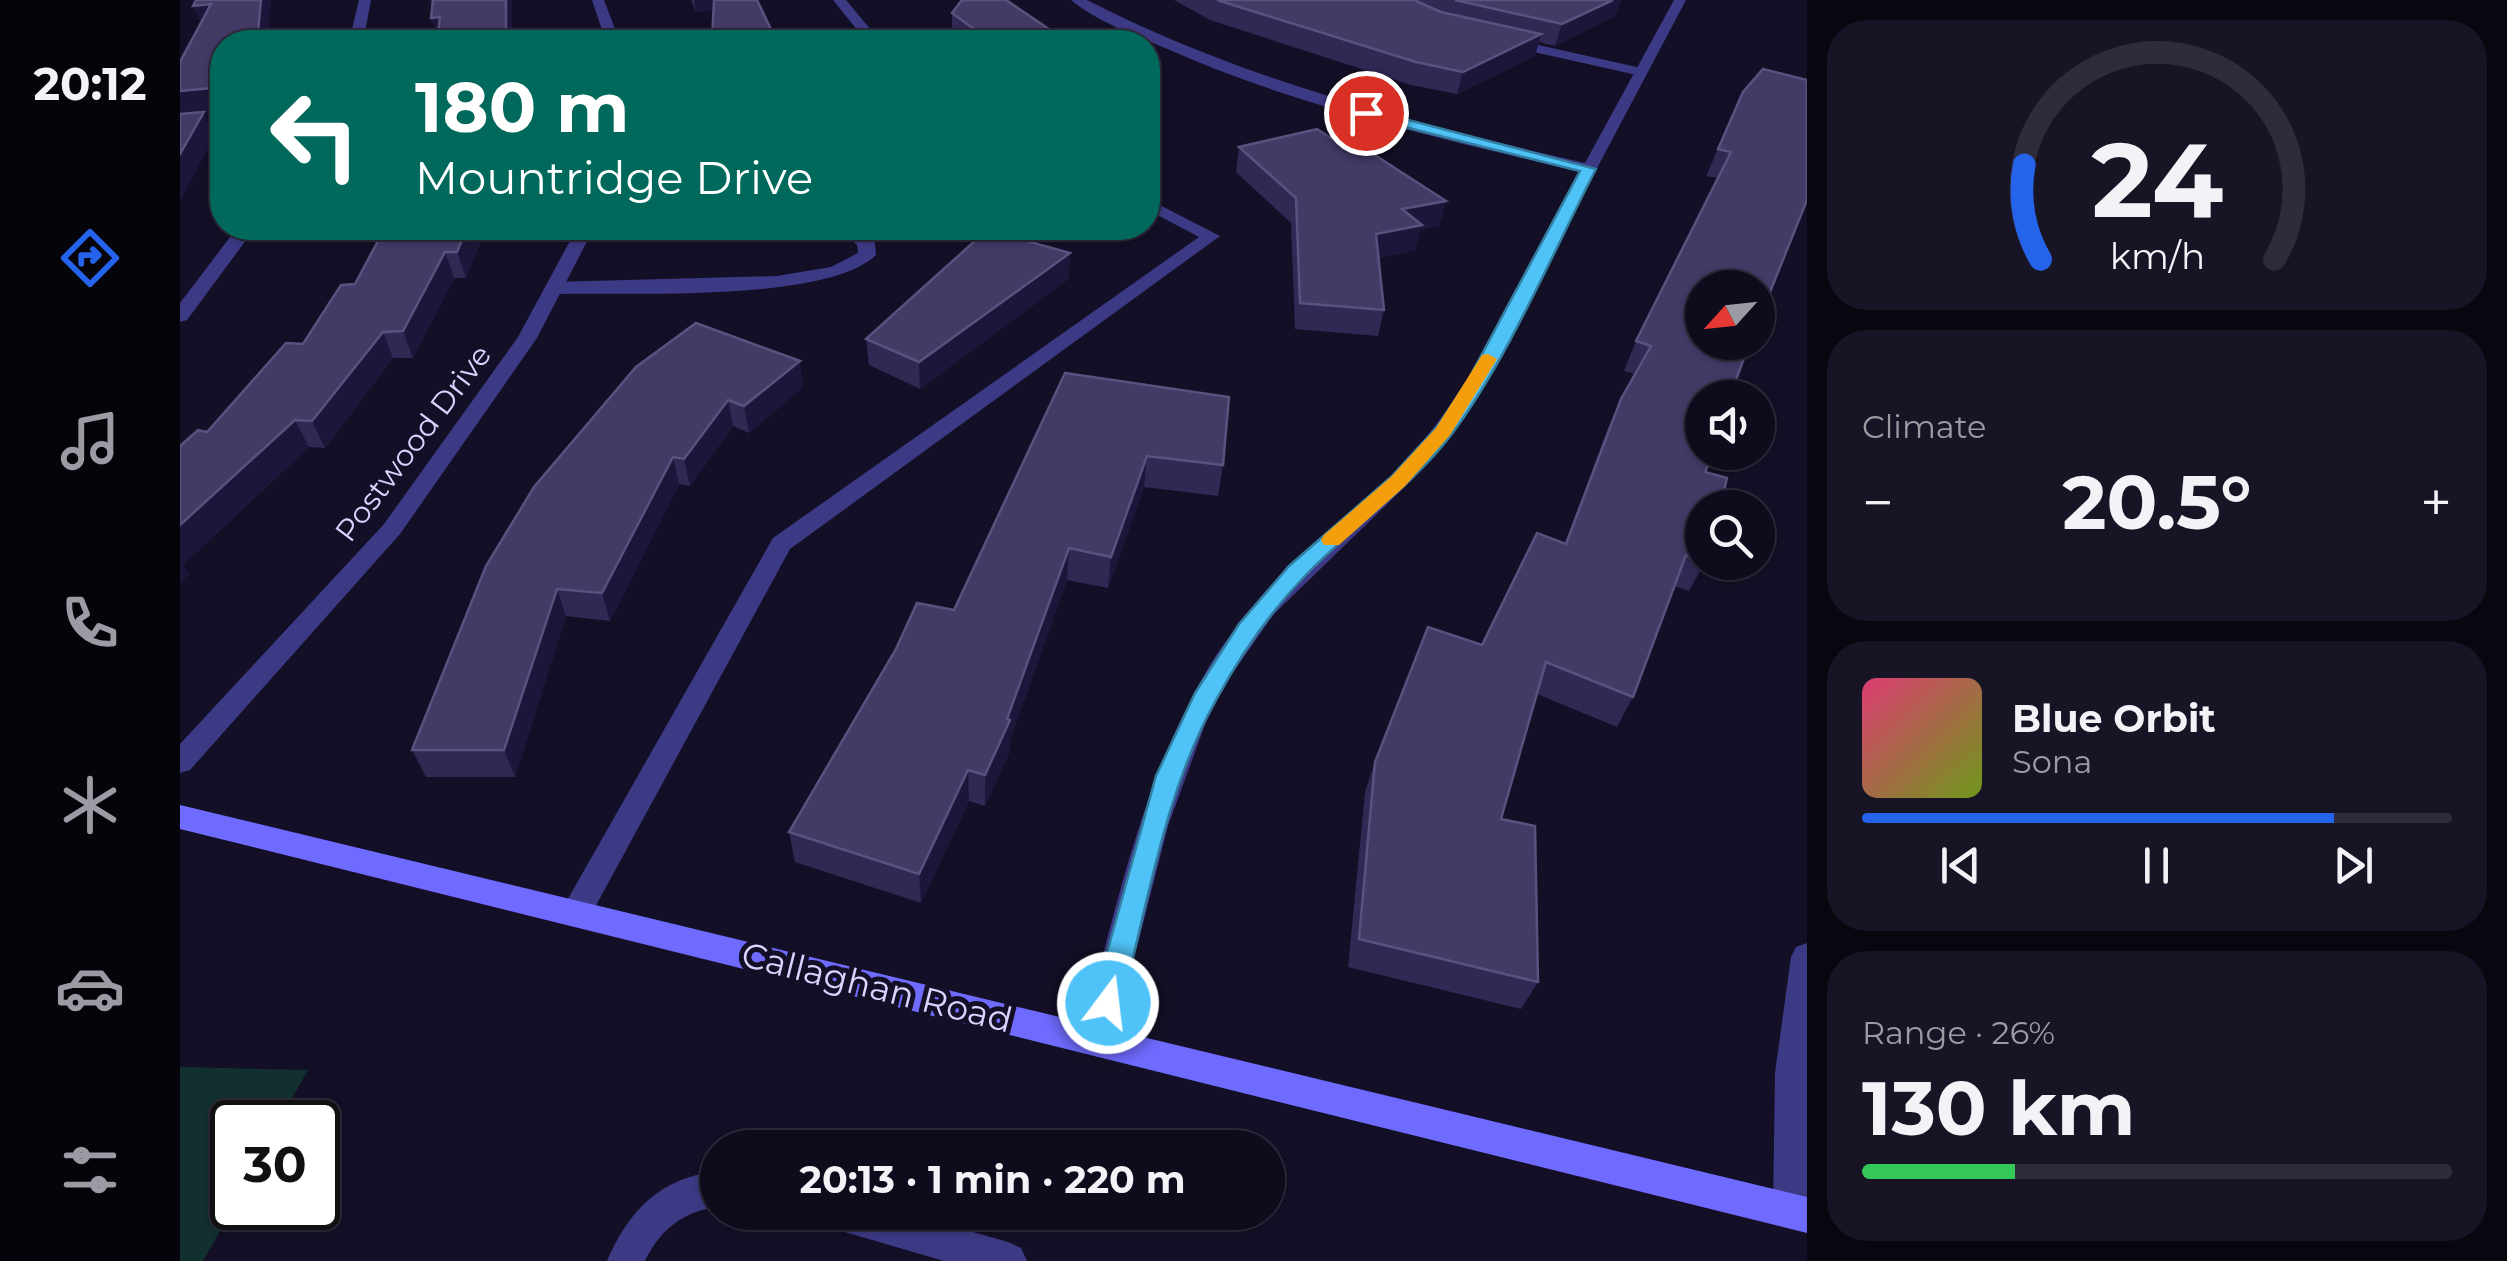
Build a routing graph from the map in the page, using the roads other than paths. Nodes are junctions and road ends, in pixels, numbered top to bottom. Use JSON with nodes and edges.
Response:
{"nodes":[{"id":1,"x":365,"y":0,"type":"edge"},
{"id":2,"x":598,"y":0,"type":"edge"},
{"id":3,"x":839,"y":0,"type":"edge"},
{"id":4,"x":1077,"y":0,"type":"edge"},
{"id":5,"x":1680,"y":0,"type":"edge"},
{"id":6,"x":359,"y":30,"type":"edge"},
{"id":7,"x":609,"y":30,"type":"edge"},
{"id":8,"x":864,"y":30,"type":"edge"},
{"id":9,"x":1130,"y":30,"type":"edge"},
{"id":10,"x":1478,"y":35,"type":"edge"},
{"id":11,"x":1160,"y":43,"type":"edge"},
{"id":12,"x":1641,"y":72,"type":"junction"},
{"id":13,"x":1588,"y":169,"type":"junction"},
{"id":14,"x":1160,"y":210,"type":"edge"},
{"id":15,"x":237,"y":240,"type":"edge"},
{"id":16,"x":579,"y":240,"type":"edge"},
{"id":17,"x":862,"y":240,"type":"edge"},
{"id":18,"x":554,"y":288,"type":"junction"},
{"id":19,"x":180,"y":316,"type":"edge"},
{"id":20,"x":180,"y":762,"type":"edge"},
{"id":21,"x":180,"y":817,"type":"edge"},
{"id":22,"x":576,"y":913,"type":"junction"},
{"id":23,"x":1807,"y":958,"type":"edge"},
{"id":24,"x":1097,"y":1040,"type":"junction"},
{"id":25,"x":700,"y":1191,"type":"edge"},
{"id":26,"x":1799,"y":1213,"type":"edge"},
{"id":27,"x":900,"y":1230,"type":"edge"},
{"id":28,"x":626,"y":1261,"type":"edge"},
{"id":29,"x":1008,"y":1261,"type":"edge"}],
"edges":[{"from":1,"to":6,"type":"street"},
{"from":2,"to":7,"type":"street"},
{"from":3,"to":8,"type":"street"},
{"from":4,"to":9,"type":"street"},
{"from":5,"to":12,"type":"street"},
{"from":10,"to":12,"type":"street"},
{"from":11,"to":13,"type":"street"},
{"from":12,"to":13,"type":"street"},
{"from":13,"to":24,"type":"street"},
{"from":14,"to":22,"type":"street"},
{"from":15,"to":19,"type":"street"},
{"from":16,"to":18,"type":"street","name":"Postwood Drive"},
{"from":17,"to":18,"type":"street"},
{"from":18,"to":20,"type":"street","name":"Postwood Drive"},
{"from":21,"to":22,"type":"main road","name":"Callaghan Road"},
{"from":22,"to":24,"type":"main road","name":"Callaghan Road"},
{"from":23,"to":26,"type":"street"},
{"from":24,"to":26,"type":"main road","name":"Callaghan Road"},
{"from":25,"to":28,"type":"street"},
{"from":27,"to":29,"type":"street"}]}
